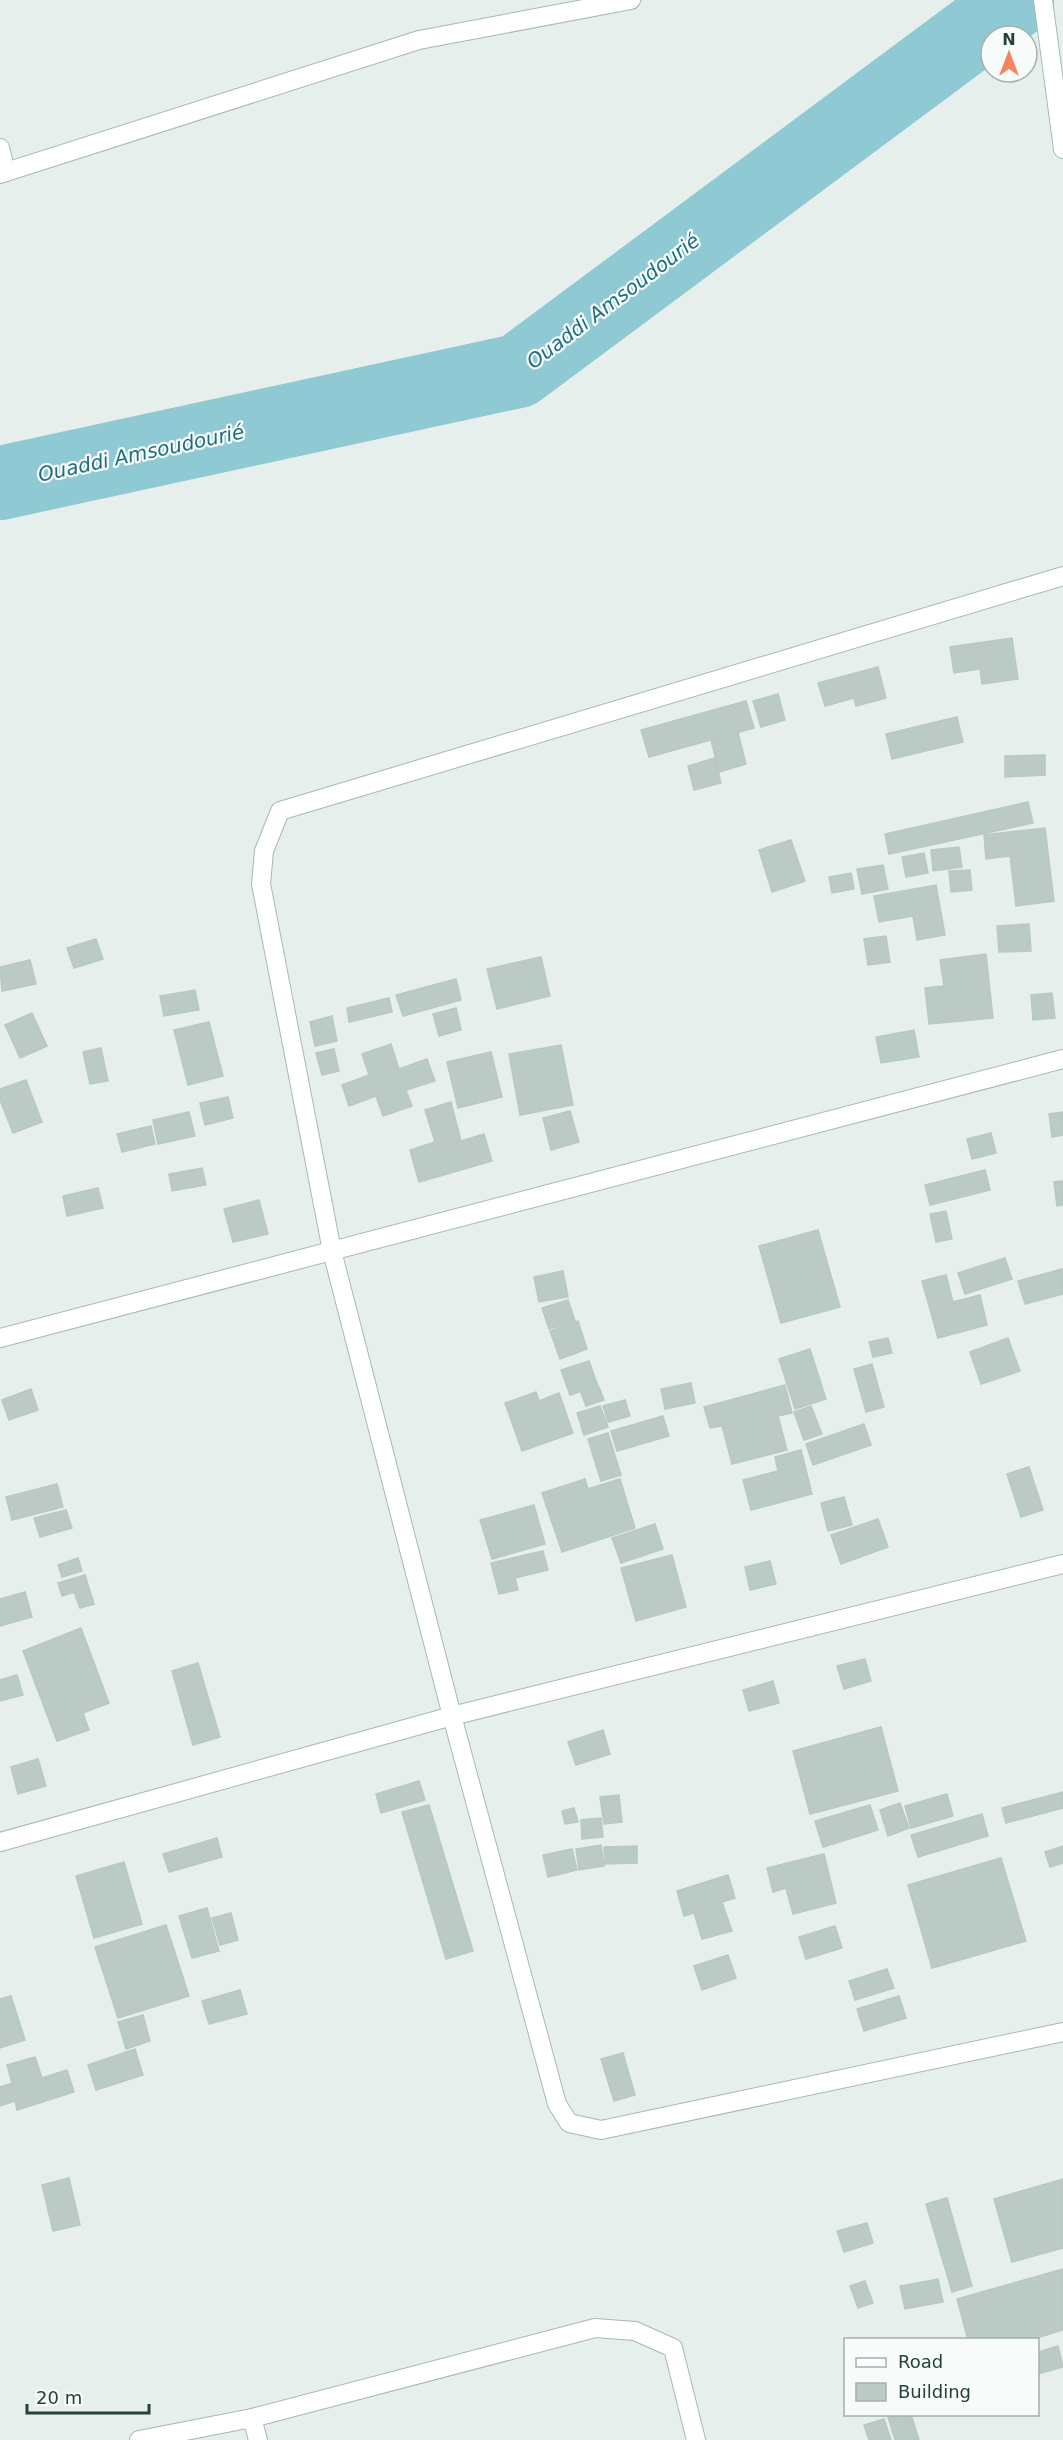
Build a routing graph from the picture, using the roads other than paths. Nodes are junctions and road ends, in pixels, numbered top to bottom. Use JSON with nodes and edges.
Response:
{"nodes":[{"id":1,"x":631,"y":0,"type":"edge"},
{"id":2,"x":1043,"y":0,"type":"edge"},
{"id":3,"x":0,"y":148,"type":"edge"},
{"id":4,"x":1063,"y":149,"type":"edge"},
{"id":5,"x":3,"y":173,"type":"edge"},
{"id":6,"x":1063,"y":576,"type":"edge"},
{"id":7,"x":1063,"y":1059,"type":"edge"},
{"id":8,"x":332,"y":1251,"type":"junction"},
{"id":9,"x":0,"y":1338,"type":"edge"},
{"id":10,"x":1063,"y":1564,"type":"edge"},
{"id":11,"x":452,"y":1716,"type":"junction"},
{"id":12,"x":0,"y":1842,"type":"edge"},
{"id":13,"x":1063,"y":2032,"type":"edge"},
{"id":14,"x":252,"y":2418,"type":"junction"},
{"id":15,"x":139,"y":2440,"type":"edge"},
{"id":16,"x":258,"y":2440,"type":"edge"},
{"id":17,"x":696,"y":2440,"type":"edge"}],
"edges":[{"from":1,"to":5,"type":"street"},
{"from":2,"to":4,"type":"street"},
{"from":3,"to":5,"type":"street"},
{"from":6,"to":8,"type":"street"},
{"from":7,"to":8,"type":"street"},
{"from":8,"to":9,"type":"street"},
{"from":8,"to":11,"type":"street"},
{"from":10,"to":11,"type":"street"},
{"from":11,"to":12,"type":"street"},
{"from":11,"to":13,"type":"street"},
{"from":14,"to":15,"type":"street"},
{"from":14,"to":16,"type":"street"},
{"from":14,"to":17,"type":"street"}]}
